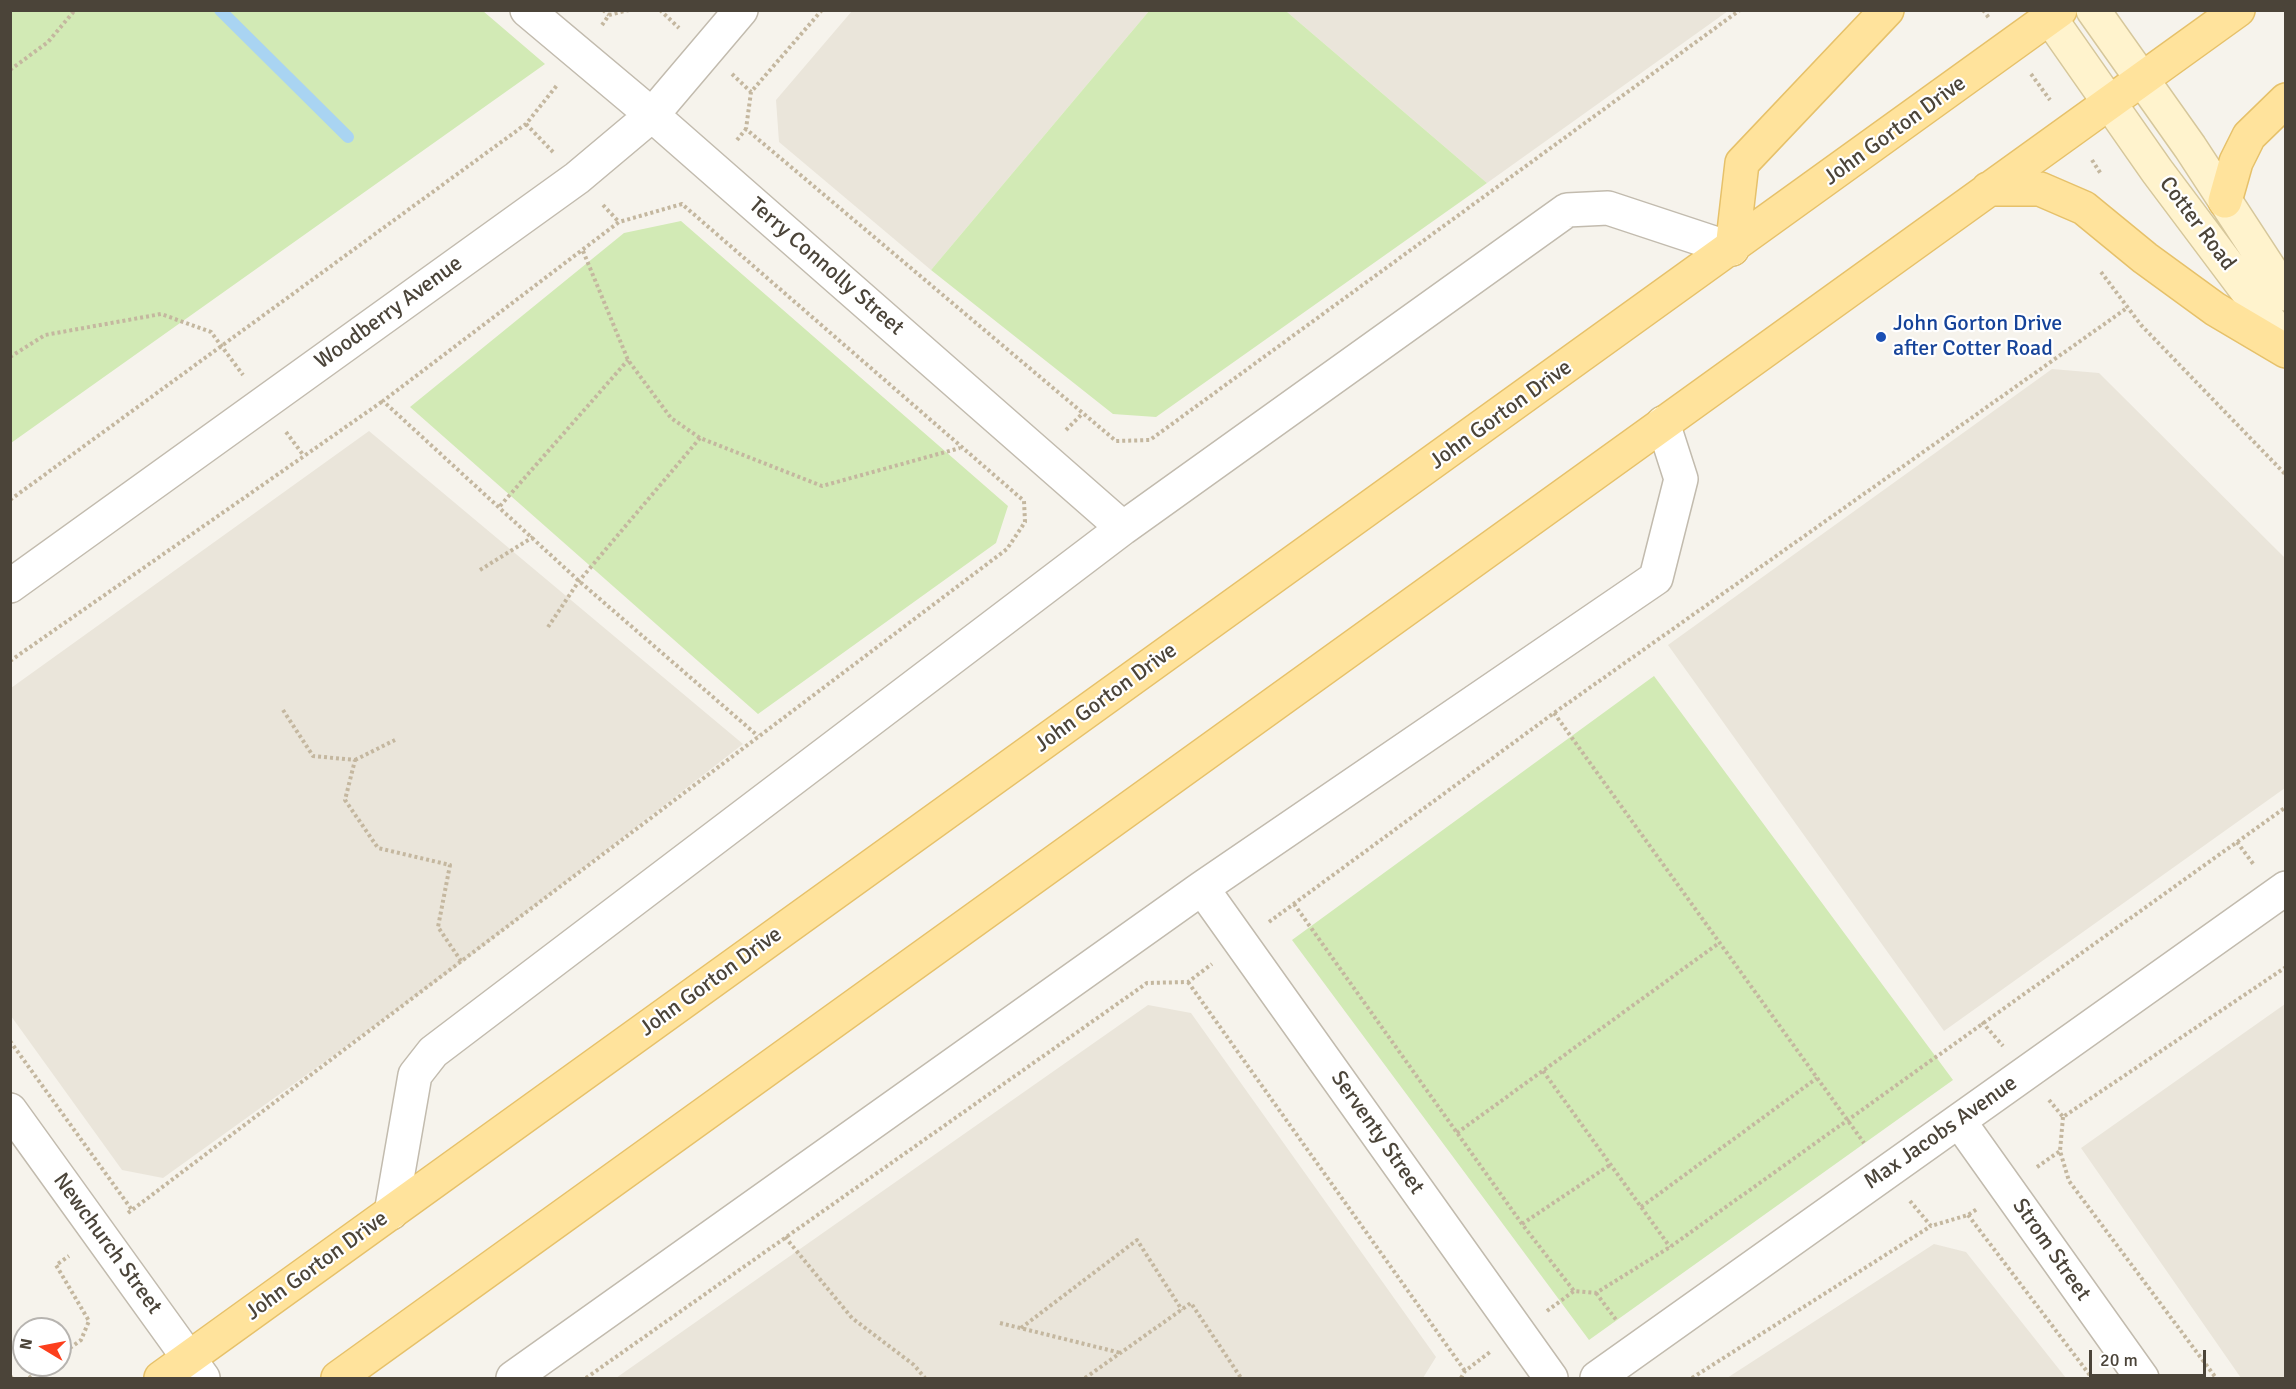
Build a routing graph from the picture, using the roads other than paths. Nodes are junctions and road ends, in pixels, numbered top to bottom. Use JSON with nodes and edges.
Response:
{"nodes":[{"id":1,"x":527,"y":10,"type":"edge"},
{"id":2,"x":741,"y":10,"type":"edge"},
{"id":3,"x":1887,"y":10,"type":"edge"},
{"id":4,"x":2093,"y":10,"type":"edge"},
{"id":5,"x":2238,"y":10,"type":"edge"},
{"id":6,"x":2055,"y":14,"type":"edge"},
{"id":7,"x":2142,"y":80,"type":"junction"},
{"id":8,"x":2286,"y":100,"type":"edge"},
{"id":9,"x":2110,"y":104,"type":"junction"},
{"id":10,"x":652,"y":115,"type":"junction"},
{"id":11,"x":1988,"y":189,"type":"junction"},
{"id":12,"x":2225,"y":201,"type":"junction"},
{"id":13,"x":1732,"y":249,"type":"junction"},
{"id":14,"x":2286,"y":294,"type":"edge"},
{"id":15,"x":2286,"y":343,"type":"edge"},
{"id":16,"x":2286,"y":351,"type":"edge"},
{"id":17,"x":1663,"y":423,"type":"junction"},
{"id":18,"x":1123,"y":528,"type":"junction"},
{"id":19,"x":10,"y":586,"type":"edge"},
{"id":20,"x":1202,"y":888,"type":"junction"},
{"id":21,"x":2286,"y":888,"type":"edge"},
{"id":22,"x":10,"y":1110,"type":"edge"},
{"id":23,"x":1959,"y":1121,"type":"junction"},
{"id":24,"x":391,"y":1213,"type":"junction"},
{"id":25,"x":196,"y":1369,"type":"edge"},
{"id":26,"x":335,"y":1376,"type":"edge"},
{"id":27,"x":161,"y":1378,"type":"edge"},
{"id":28,"x":513,"y":1378,"type":"edge"},
{"id":29,"x":1551,"y":1378,"type":"edge"},
{"id":30,"x":1597,"y":1378,"type":"edge"},
{"id":31,"x":2142,"y":1378,"type":"edge"}],
"edges":[{"from":1,"to":10,"type":"street","name":"Terry Connolly Street"},
{"from":2,"to":10,"type":"street","name":"Woodberry Avenue"},
{"from":3,"to":13,"type":"main road"},
{"from":4,"to":7,"type":"main road","name":"Cotter Road"},
{"from":5,"to":7,"type":"main road"},
{"from":6,"to":9,"type":"main road","name":"Cotter Road"},
{"from":6,"to":13,"type":"main road","name":"John Gorton Drive"},
{"from":7,"to":9,"type":"main road"},
{"from":7,"to":12,"type":"main road","name":"Cotter Road"},
{"from":8,"to":12,"type":"main road"},
{"from":9,"to":11,"type":"main road"},
{"from":9,"to":15,"type":"main road","name":"Cotter Road"},
{"from":10,"to":18,"type":"street","name":"Terry Connolly Street"},
{"from":10,"to":19,"type":"street","name":"Woodberry Avenue"},
{"from":11,"to":16,"type":"main road"},
{"from":11,"to":17,"type":"main road"},
{"from":12,"to":14,"type":"main road","name":"Cotter Road"},
{"from":13,"to":18,"type":"street"},
{"from":13,"to":24,"type":"main road","name":"John Gorton Drive"},
{"from":17,"to":20,"type":"street"},
{"from":17,"to":26,"type":"main road"},
{"from":18,"to":24,"type":"street"},
{"from":20,"to":28,"type":"street"},
{"from":20,"to":29,"type":"street","name":"Serventy Street"},
{"from":21,"to":23,"type":"street","name":"Max Jacobs Avenue"},
{"from":22,"to":25,"type":"street","name":"Newchurch Street"},
{"from":23,"to":30,"type":"street","name":"Max Jacobs Avenue"},
{"from":23,"to":31,"type":"street","name":"Strom Street"},
{"from":24,"to":25,"type":"main road","name":"John Gorton Drive"},
{"from":25,"to":27,"type":"main road","name":"John Gorton Drive"}]}
